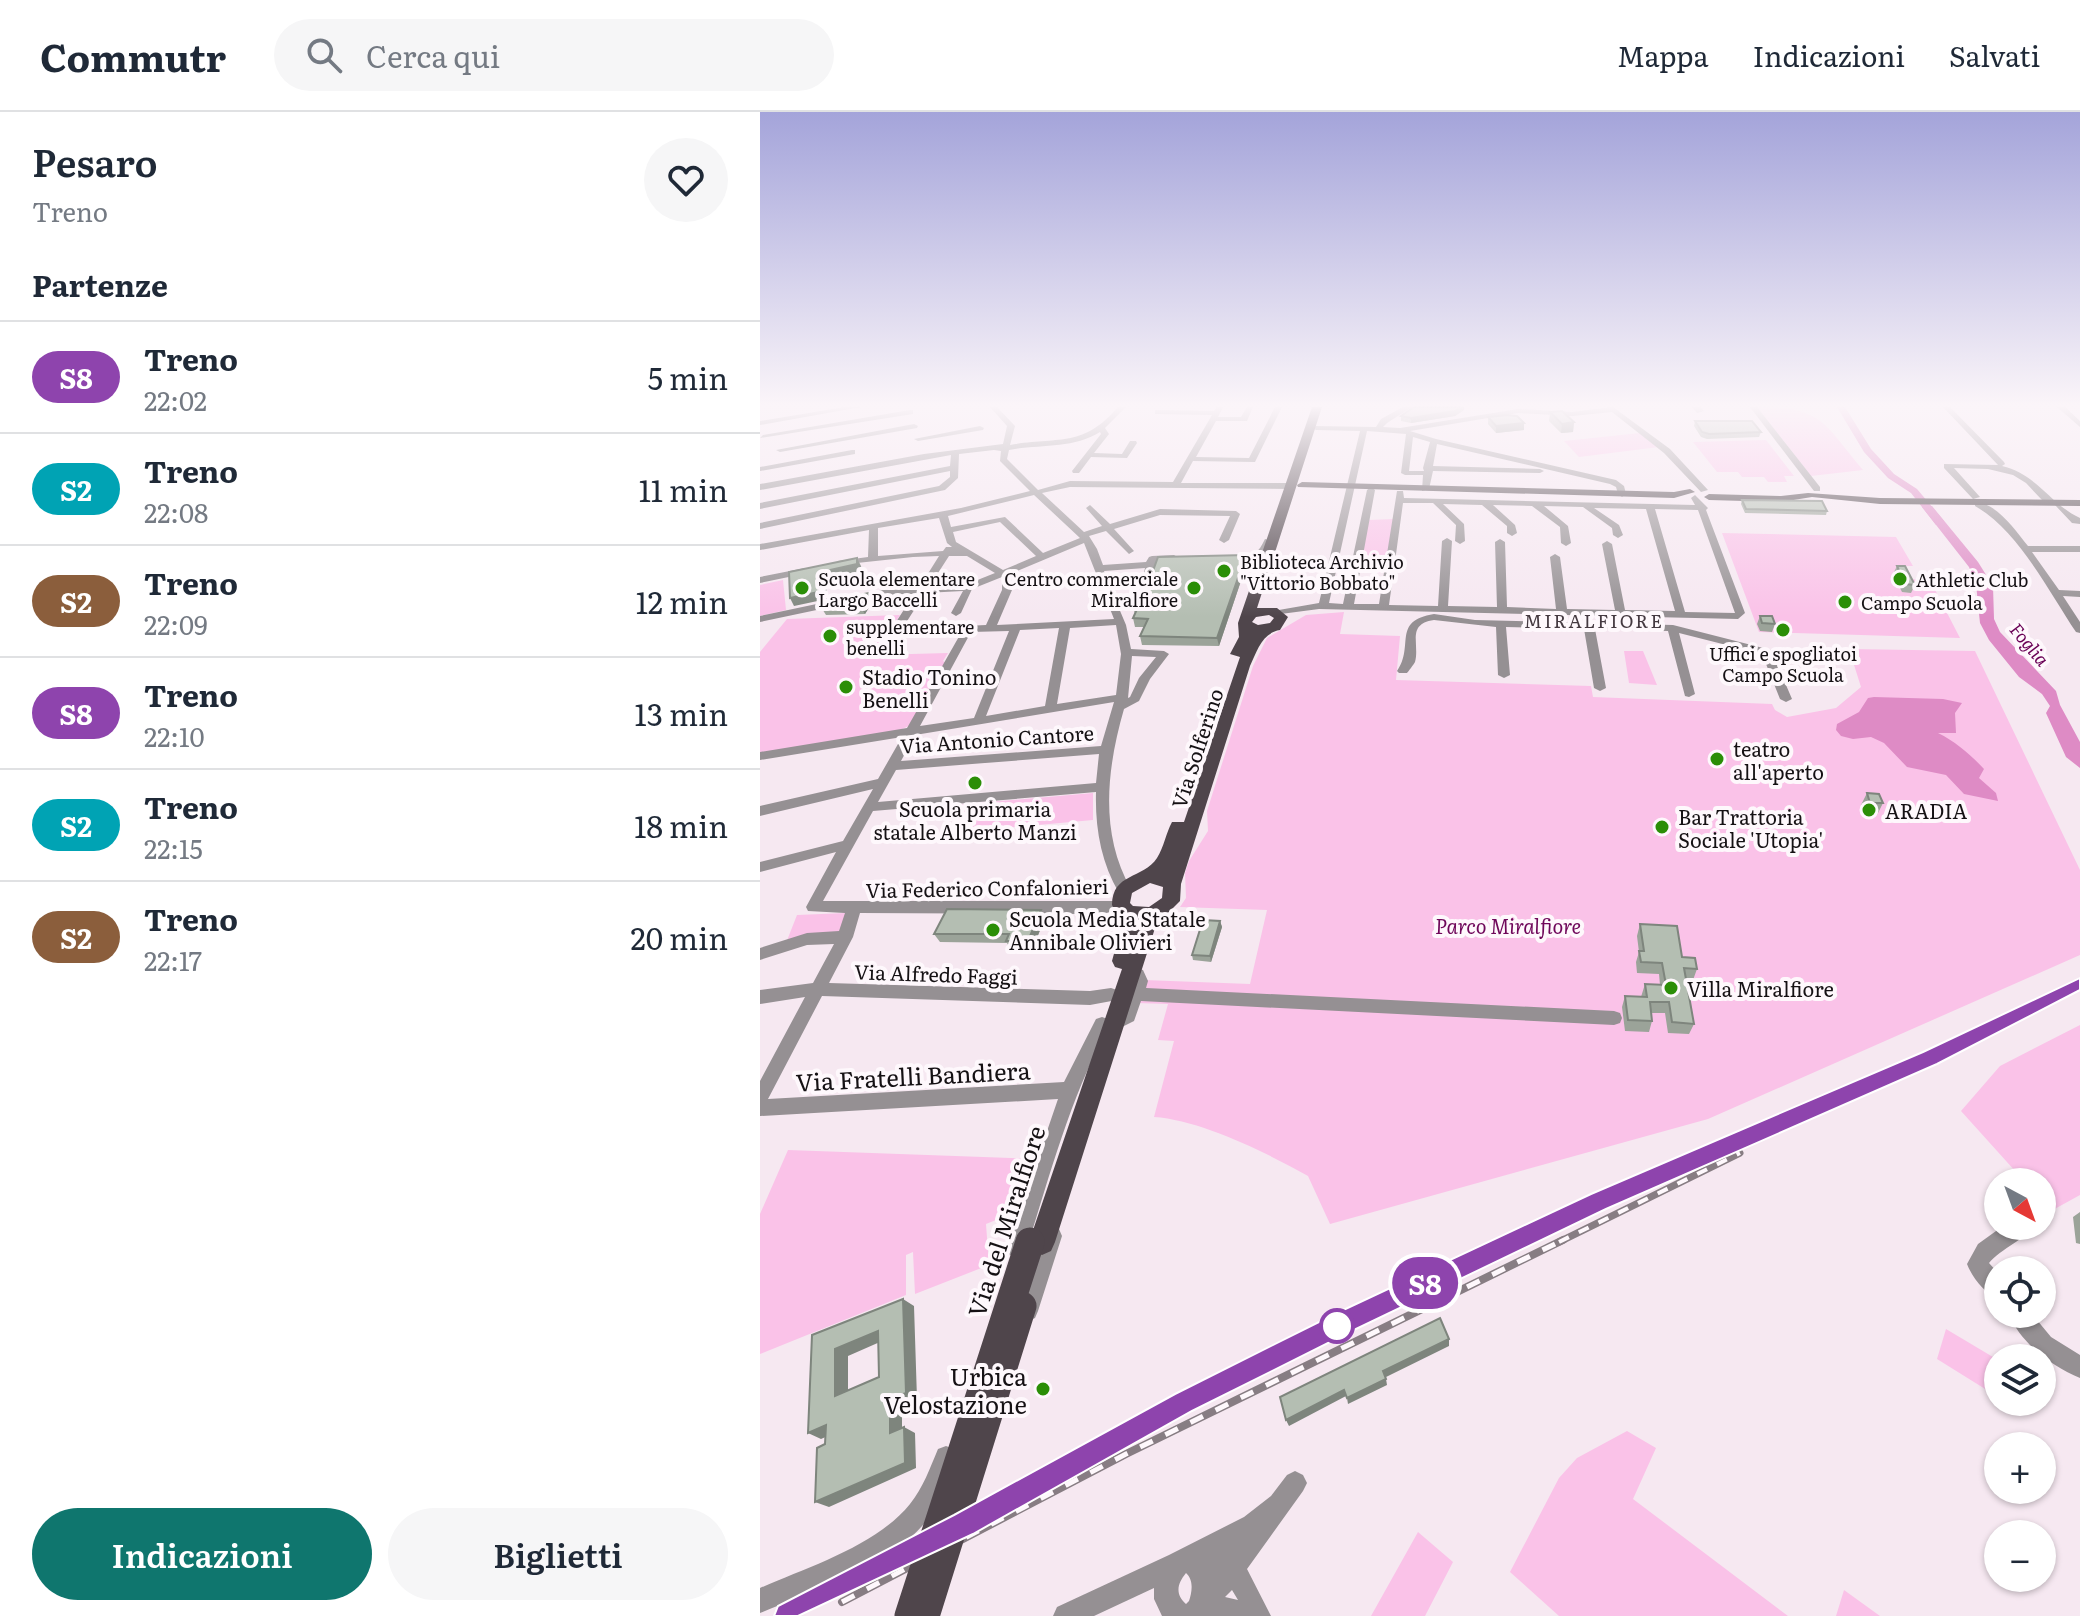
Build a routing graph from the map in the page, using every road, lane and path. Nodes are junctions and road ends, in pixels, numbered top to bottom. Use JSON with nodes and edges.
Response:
{"nodes":[{"id":1,"x":813,"y":477,"type":"edge"},
{"id":2,"x":908,"y":477,"type":"edge"},
{"id":3,"x":953,"y":477,"type":"edge"},
{"id":4,"x":1020,"y":477,"type":"edge"},
{"id":5,"x":1180,"y":477,"type":"edge"},
{"id":6,"x":1248,"y":477,"type":"edge"},
{"id":7,"x":1298,"y":477,"type":"edge"},
{"id":8,"x":1298,"y":477,"type":"edge"},
{"id":9,"x":1353,"y":477,"type":"edge"},
{"id":10,"x":1426,"y":477,"type":"edge"},
{"id":11,"x":1592,"y":477,"type":"edge"},
{"id":12,"x":1686,"y":477,"type":"edge"},
{"id":13,"x":1801,"y":477,"type":"edge"},
{"id":14,"x":1956,"y":477,"type":"edge"},
{"id":15,"x":2022,"y":477,"type":"edge"},
{"id":16,"x":1176,"y":484,"type":"junction"},
{"id":17,"x":772,"y":485,"type":"junction"},
{"id":18,"x":760,"y":487,"type":"edge"},
{"id":19,"x":1295,"y":487,"type":"junction"},
{"id":20,"x":1351,"y":488,"type":"junction"},
{"id":21,"x":1425,"y":489,"type":"junction"},
{"id":22,"x":1371,"y":490,"type":"junction"},
{"id":23,"x":1810,"y":490,"type":"junction"},
{"id":24,"x":1034,"y":492,"type":"junction"},
{"id":25,"x":1622,"y":494,"type":"junction"},
{"id":26,"x":1400,"y":495,"type":"junction"},
{"id":27,"x":1700,"y":497,"type":"junction"},
{"id":28,"x":1781,"y":499,"type":"junction"},
{"id":29,"x":1649,"y":500,"type":"junction"},
{"id":30,"x":1853,"y":500,"type":"junction"},
{"id":31,"x":2036,"y":500,"type":"junction"},
{"id":32,"x":1435,"y":501,"type":"junction"},
{"id":33,"x":1975,"y":501,"type":"junction"},
{"id":34,"x":1485,"y":503,"type":"junction"},
{"id":35,"x":1535,"y":504,"type":"junction"},
{"id":36,"x":2056,"y":504,"type":"junction"},
{"id":37,"x":2080,"y":504,"type":"edge"},
{"id":38,"x":767,"y":505,"type":"edge"},
{"id":39,"x":1586,"y":505,"type":"junction"},
{"id":40,"x":844,"y":508,"type":"junction"},
{"id":41,"x":1090,"y":508,"type":"dead end"},
{"id":42,"x":943,"y":515,"type":"junction"},
{"id":43,"x":2080,"y":521,"type":"edge"},
{"id":44,"x":764,"y":525,"type":"edge"},
{"id":45,"x":874,"y":525,"type":"junction"},
{"id":46,"x":1109,"y":528,"type":"junction"},
{"id":47,"x":852,"y":529,"type":"junction"},
{"id":48,"x":947,"y":531,"type":"junction"},
{"id":49,"x":1512,"y":533,"type":"dead end"},
{"id":50,"x":1274,"y":535,"type":"junction"},
{"id":51,"x":1618,"y":535,"type":"dead end"},
{"id":52,"x":1085,"y":537,"type":"junction"},
{"id":53,"x":1224,"y":540,"type":"dead end"},
{"id":54,"x":1447,"y":541,"type":"dead end"},
{"id":55,"x":1460,"y":541,"type":"dead end"},
{"id":56,"x":1500,"y":542,"type":"dead end"},
{"id":57,"x":1566,"y":543,"type":"dead end"},
{"id":58,"x":1607,"y":544,"type":"dead end"},
{"id":59,"x":760,"y":547,"type":"edge"},
{"id":60,"x":949,"y":548,"type":"junction"},
{"id":61,"x":2024,"y":549,"type":"junction"},
{"id":62,"x":2080,"y":549,"type":"edge"},
{"id":63,"x":1129,"y":551,"type":"dead end"},
{"id":64,"x":1041,"y":556,"type":"junction"},
{"id":65,"x":1212,"y":557,"type":"edge"},
{"id":66,"x":1555,"y":557,"type":"dead end"},
{"id":67,"x":873,"y":558,"type":"junction"},
{"id":68,"x":1182,"y":558,"type":"edge"},
{"id":69,"x":1252,"y":558,"type":"junction"},
{"id":70,"x":834,"y":564,"type":"edge"},
{"id":71,"x":1150,"y":565,"type":"junction"},
{"id":72,"x":819,"y":568,"type":"edge"},
{"id":73,"x":1099,"y":568,"type":"junction"},
{"id":74,"x":1002,"y":573,"type":"junction"},
{"id":75,"x":760,"y":580,"type":"edge"},
{"id":76,"x":1104,"y":584,"type":"junction"},
{"id":77,"x":1256,"y":585,"type":"junction"},
{"id":78,"x":967,"y":588,"type":"junction"},
{"id":79,"x":921,"y":591,"type":"junction"},
{"id":80,"x":2055,"y":593,"type":"junction"},
{"id":81,"x":2080,"y":594,"type":"edge"},
{"id":82,"x":1325,"y":606,"type":"junction"},
{"id":83,"x":1348,"y":606,"type":"junction"},
{"id":84,"x":1384,"y":607,"type":"junction"},
{"id":85,"x":1443,"y":609,"type":"junction"},
{"id":86,"x":956,"y":613,"type":"dead end"},
{"id":87,"x":1621,"y":614,"type":"junction"},
{"id":88,"x":1557,"y":616,"type":"junction"},
{"id":89,"x":1681,"y":616,"type":"junction"},
{"id":90,"x":1502,"y":617,"type":"junction"},
{"id":91,"x":760,"y":619,"type":"edge"},
{"id":92,"x":1274,"y":619,"type":"junction"},
{"id":93,"x":1246,"y":620,"type":"junction"},
{"id":94,"x":1120,"y":622,"type":"junction"},
{"id":95,"x":1065,"y":625,"type":"junction"},
{"id":96,"x":1589,"y":625,"type":"junction"},
{"id":97,"x":1016,"y":627,"type":"junction"},
{"id":98,"x":990,"y":628,"type":"junction"},
{"id":99,"x":1673,"y":628,"type":"junction"},
{"id":100,"x":968,"y":629,"type":"junction"},
{"id":101,"x":2080,"y":630,"type":"edge"},
{"id":102,"x":1126,"y":652,"type":"junction"},
{"id":103,"x":1403,"y":671,"type":"dead end"},
{"id":104,"x":1504,"y":675,"type":"dead end"},
{"id":105,"x":1142,"y":686,"type":"junction"},
{"id":106,"x":1600,"y":688,"type":"dead end"},
{"id":107,"x":1689,"y":694,"type":"dead end"},
{"id":108,"x":1123,"y":696,"type":"junction"},
{"id":109,"x":1786,"y":699,"type":"dead end"},
{"id":110,"x":1051,"y":707,"type":"junction"},
{"id":111,"x":979,"y":719,"type":"junction"},
{"id":112,"x":911,"y":730,"type":"junction"},
{"id":113,"x":1106,"y":750,"type":"junction"},
{"id":114,"x":760,"y":756,"type":"edge"},
{"id":115,"x":890,"y":766,"type":"junction"},
{"id":116,"x":882,"y":782,"type":"junction"},
{"id":117,"x":1102,"y":787,"type":"junction"},
{"id":118,"x":867,"y":807,"type":"junction"},
{"id":119,"x":760,"y":811,"type":"edge"},
{"id":120,"x":846,"y":845,"type":"junction"},
{"id":121,"x":1112,"y":865,"type":"junction"},
{"id":122,"x":760,"y":867,"type":"edge"},
{"id":123,"x":1146,"y":877,"type":"junction"},
{"id":124,"x":1172,"y":884,"type":"junction"},
{"id":125,"x":1124,"y":902,"type":"junction"},
{"id":126,"x":854,"y":908,"type":"junction"},
{"id":127,"x":1152,"y":914,"type":"junction"},
{"id":128,"x":845,"y":937,"type":"junction"},
{"id":129,"x":760,"y":954,"type":"edge"},
{"id":130,"x":1135,"y":982,"type":"junction"},
{"id":131,"x":817,"y":989,"type":"junction"},
{"id":132,"x":1111,"y":995,"type":"junction"},
{"id":133,"x":760,"y":997,"type":"edge"},
{"id":134,"x":1614,"y":1018,"type":"dead end"},
{"id":135,"x":1114,"y":1022,"type":"junction"},
{"id":136,"x":1070,"y":1090,"type":"junction"},
{"id":137,"x":760,"y":1098,"type":"edge"},
{"id":138,"x":760,"y":1108,"type":"edge"},
{"id":139,"x":1999,"y":1240,"type":"edge"},
{"id":140,"x":1041,"y":1271,"type":"junction"},
{"id":141,"x":1984,"y":1272,"type":"edge"},
{"id":142,"x":1004,"y":1287,"type":"junction"},
{"id":143,"x":1031,"y":1302,"type":"junction"},
{"id":144,"x":2031,"y":1328,"type":"edge"},
{"id":145,"x":2080,"y":1367,"type":"edge"},
{"id":146,"x":946,"y":1458,"type":"junction"},
{"id":147,"x":1295,"y":1483,"type":"dead end"},
{"id":148,"x":1278,"y":1505,"type":"junction"},
{"id":149,"x":940,"y":1544,"type":"junction"},
{"id":150,"x":1185,"y":1562,"type":"junction"},
{"id":151,"x":1233,"y":1569,"type":"junction"},
{"id":152,"x":1133,"y":1586,"type":"junction"},
{"id":153,"x":760,"y":1601,"type":"edge"},
{"id":154,"x":1182,"y":1611,"type":"edge"},
{"id":155,"x":909,"y":1616,"type":"edge"},
{"id":156,"x":925,"y":1616,"type":"edge"},
{"id":157,"x":1066,"y":1616,"type":"edge"},
{"id":158,"x":1247,"y":1616,"type":"edge"},
{"id":159,"x":1258,"y":1616,"type":"edge"}],
"edges":[{"from":1,"to":17,"type":"street"},
{"from":2,"to":38,"type":"street"},
{"from":3,"to":40,"type":"street"},
{"from":4,"to":24,"type":"street"},
{"from":5,"to":16,"type":"street"},
{"from":6,"to":19,"type":"street"},
{"from":7,"to":19,"type":"main road","name":"Via Solferino"},
{"from":8,"to":19,"type":"main road","name":"Via Solferino"},
{"from":9,"to":20,"type":"street"},
{"from":10,"to":21,"type":"street"},
{"from":11,"to":25,"type":"street"},
{"from":12,"to":27,"type":"street"},
{"from":13,"to":23,"type":"street"},
{"from":14,"to":33,"type":"street"},
{"from":15,"to":31,"type":"street"},
{"from":16,"to":19,"type":"street"},
{"from":16,"to":24,"type":"street"},
{"from":17,"to":18,"type":"street"},
{"from":17,"to":38,"type":"street"},
{"from":19,"to":20,"type":"main road"},
{"from":19,"to":50,"type":"main road","name":"Via Solferino"},
{"from":19,"to":92,"type":"main road","name":"Via Solferino"},
{"from":20,"to":22,"type":"main road"},
{"from":20,"to":26,"type":"main road"},
{"from":20,"to":82,"type":"street"},
{"from":21,"to":25,"type":"main road"},
{"from":21,"to":26,"type":"main road"},
{"from":22,"to":26,"type":"main road"},
{"from":22,"to":83,"type":"street"},
{"from":23,"to":27,"type":"main road"},
{"from":23,"to":28,"type":"main road"},
{"from":23,"to":30,"type":"main road"},
{"from":24,"to":42,"type":"street"},
{"from":24,"to":52,"type":"street"},
{"from":25,"to":29,"type":"main road"},
{"from":26,"to":32,"type":"street"},
{"from":26,"to":84,"type":"street"},
{"from":27,"to":28,"type":"main road"},
{"from":27,"to":29,"type":"main road"},
{"from":27,"to":89,"type":"street"},
{"from":28,"to":30,"type":"main road"},
{"from":29,"to":39,"type":"street"},
{"from":29,"to":89,"type":"street"},
{"from":30,"to":33,"type":"main road"},
{"from":31,"to":33,"type":"main road"},
{"from":31,"to":36,"type":"main road"},
{"from":32,"to":34,"type":"street"},
{"from":32,"to":55,"type":"street"},
{"from":33,"to":36,"type":"main road"},
{"from":33,"to":61,"type":"street"},
{"from":34,"to":35,"type":"street"},
{"from":34,"to":49,"type":"street"},
{"from":35,"to":39,"type":"street"},
{"from":35,"to":57,"type":"street"},
{"from":36,"to":37,"type":"main road"},
{"from":36,"to":43,"type":"street"},
{"from":38,"to":44,"type":"street"},
{"from":39,"to":51,"type":"street"},
{"from":40,"to":44,"type":"street"},
{"from":40,"to":47,"type":"street"},
{"from":41,"to":46,"type":"street"},
{"from":42,"to":45,"type":"street"},
{"from":42,"to":48,"type":"street"},
{"from":45,"to":47,"type":"street"},
{"from":45,"to":67,"type":"street"},
{"from":46,"to":52,"type":"street"},
{"from":46,"to":53,"type":"street"},
{"from":46,"to":63,"type":"street"},
{"from":47,"to":59,"type":"street"},
{"from":48,"to":60,"type":"street"},
{"from":48,"to":64,"type":"street"},
{"from":50,"to":69,"type":"street"},
{"from":50,"to":77,"type":"main road","name":"Via Solferino"},
{"from":52,"to":64,"type":"street"},
{"from":52,"to":73,"type":"street"},
{"from":54,"to":85,"type":"street"},
{"from":56,"to":90,"type":"street"},
{"from":58,"to":87,"type":"street"},
{"from":60,"to":67,"type":"street"},
{"from":60,"to":74,"type":"street"},
{"from":60,"to":79,"type":"street"},
{"from":61,"to":62,"type":"street"},
{"from":61,"to":80,"type":"street"},
{"from":64,"to":74,"type":"street"},
{"from":65,"to":69,"type":"street"},
{"from":66,"to":88,"type":"street"},
{"from":67,"to":70,"type":"street"},
{"from":68,"to":71,"type":"street"},
{"from":69,"to":77,"type":"street"},
{"from":71,"to":73,"type":"street"},
{"from":71,"to":76,"type":"street"},
{"from":72,"to":75,"type":"street"},
{"from":73,"to":76,"type":"street"},
{"from":74,"to":78,"type":"street"},
{"from":74,"to":98,"type":"street"},
{"from":76,"to":94,"type":"street"},
{"from":77,"to":93,"type":"main road","name":"Via Solferino"},
{"from":78,"to":79,"type":"street"},
{"from":78,"to":86,"type":"street"},
{"from":79,"to":91,"type":"street"},
{"from":79,"to":100,"type":"street"},
{"from":80,"to":81,"type":"street"},
{"from":80,"to":101,"type":"street"},
{"from":82,"to":83,"type":"street"},
{"from":82,"to":92,"type":"street"},
{"from":83,"to":84,"type":"street"},
{"from":84,"to":85,"type":"street"},
{"from":85,"to":90,"type":"street"},
{"from":87,"to":88,"type":"street"},
{"from":87,"to":89,"type":"street"},
{"from":88,"to":90,"type":"street"},
{"from":88,"to":96,"type":"street"},
{"from":90,"to":103,"type":"street"},
{"from":90,"to":104,"type":"street"},
{"from":92,"to":93,"type":"main road"},
{"from":92,"to":124,"type":"main road","name":"Via Solferino"},
{"from":93,"to":123,"type":"main road","name":"Via Solferino"},
{"from":94,"to":95,"type":"street"},
{"from":94,"to":102,"type":"street"},
{"from":95,"to":97,"type":"street"},
{"from":95,"to":110,"type":"street"},
{"from":96,"to":99,"type":"street"},
{"from":96,"to":106,"type":"street"},
{"from":97,"to":98,"type":"street"},
{"from":97,"to":111,"type":"street"},
{"from":98,"to":100,"type":"street"},
{"from":99,"to":107,"type":"street"},
{"from":99,"to":109,"type":"street"},
{"from":100,"to":112,"type":"street"},
{"from":102,"to":105,"type":"street"},
{"from":102,"to":108,"type":"street"},
{"from":105,"to":108,"type":"street"},
{"from":105,"to":108,"type":"street"},
{"from":108,"to":110,"type":"street"},
{"from":108,"to":113,"type":"street"},
{"from":110,"to":111,"type":"street"},
{"from":111,"to":112,"type":"street"},
{"from":112,"to":114,"type":"street"},
{"from":112,"to":115,"type":"street"},
{"from":113,"to":115,"type":"street","name":"Via Antonio Cantore"},
{"from":113,"to":117,"type":"street"},
{"from":115,"to":116,"type":"street"},
{"from":116,"to":118,"type":"street"},
{"from":116,"to":119,"type":"street"},
{"from":117,"to":118,"type":"street"},
{"from":117,"to":121,"type":"street"},
{"from":118,"to":120,"type":"street"},
{"from":120,"to":122,"type":"street"},
{"from":120,"to":126,"type":"street","name":"Via Federico Confalonieri"},
{"from":121,"to":123,"type":"street"},
{"from":121,"to":125,"type":"street"},
{"from":123,"to":124,"type":"main road"},
{"from":123,"to":125,"type":"main road"},
{"from":124,"to":127,"type":"main road","name":"Via Solferino"},
{"from":125,"to":126,"type":"street","name":"Via Federico Confalonieri"},
{"from":125,"to":127,"type":"main road"},
{"from":125,"to":132,"type":"main road","name":"Via del Miralfiore"},
{"from":126,"to":128,"type":"street"},
{"from":127,"to":130,"type":"main road","name":"Via del Miralfiore"},
{"from":128,"to":129,"type":"street"},
{"from":128,"to":131,"type":"street"},
{"from":130,"to":134,"type":"street"},
{"from":130,"to":135,"type":"main road","name":"Via del Miralfiore"},
{"from":131,"to":132,"type":"street","name":"Via Alfredo Faggi"},
{"from":131,"to":133,"type":"street","name":"Via Alfredo Faggi"},
{"from":131,"to":137,"type":"street"},
{"from":132,"to":135,"type":"main road","name":"Via del Miralfiore"},
{"from":135,"to":136,"type":"street"},
{"from":135,"to":140,"type":"street","name":"Via del Miralfiore"},
{"from":135,"to":149,"type":"main road","name":"Via del Miralfiore","bridge":true},
{"from":136,"to":138,"type":"street","name":"Via Fratelli Bandiera"},
{"from":136,"to":142,"type":"street"},
{"from":139,"to":141,"type":"street"},
{"from":140,"to":142,"type":"street"},
{"from":140,"to":143,"type":"street","name":"Via del Miralfiore"},
{"from":142,"to":143,"type":"street"},
{"from":142,"to":146,"type":"street"},
{"from":143,"to":146,"type":"street","name":"Via del Miralfiore"},
{"from":144,"to":145,"type":"street"},
{"from":146,"to":153,"type":"street"},
{"from":147,"to":148,"type":"street"},
{"from":148,"to":150,"type":"street"},
{"from":148,"to":151,"type":"street"},
{"from":149,"to":155,"type":"main road","bridge":true},
{"from":149,"to":156,"type":"main road","bridge":true},
{"from":150,"to":151,"type":"street"},
{"from":150,"to":152,"type":"street"},
{"from":150,"to":154,"type":"street"},
{"from":150,"to":154,"type":"street"},
{"from":151,"to":154,"type":"street"},
{"from":151,"to":159,"type":"street"},
{"from":152,"to":154,"type":"street"},
{"from":152,"to":157,"type":"street"},
{"from":154,"to":158,"type":"street"}]}
